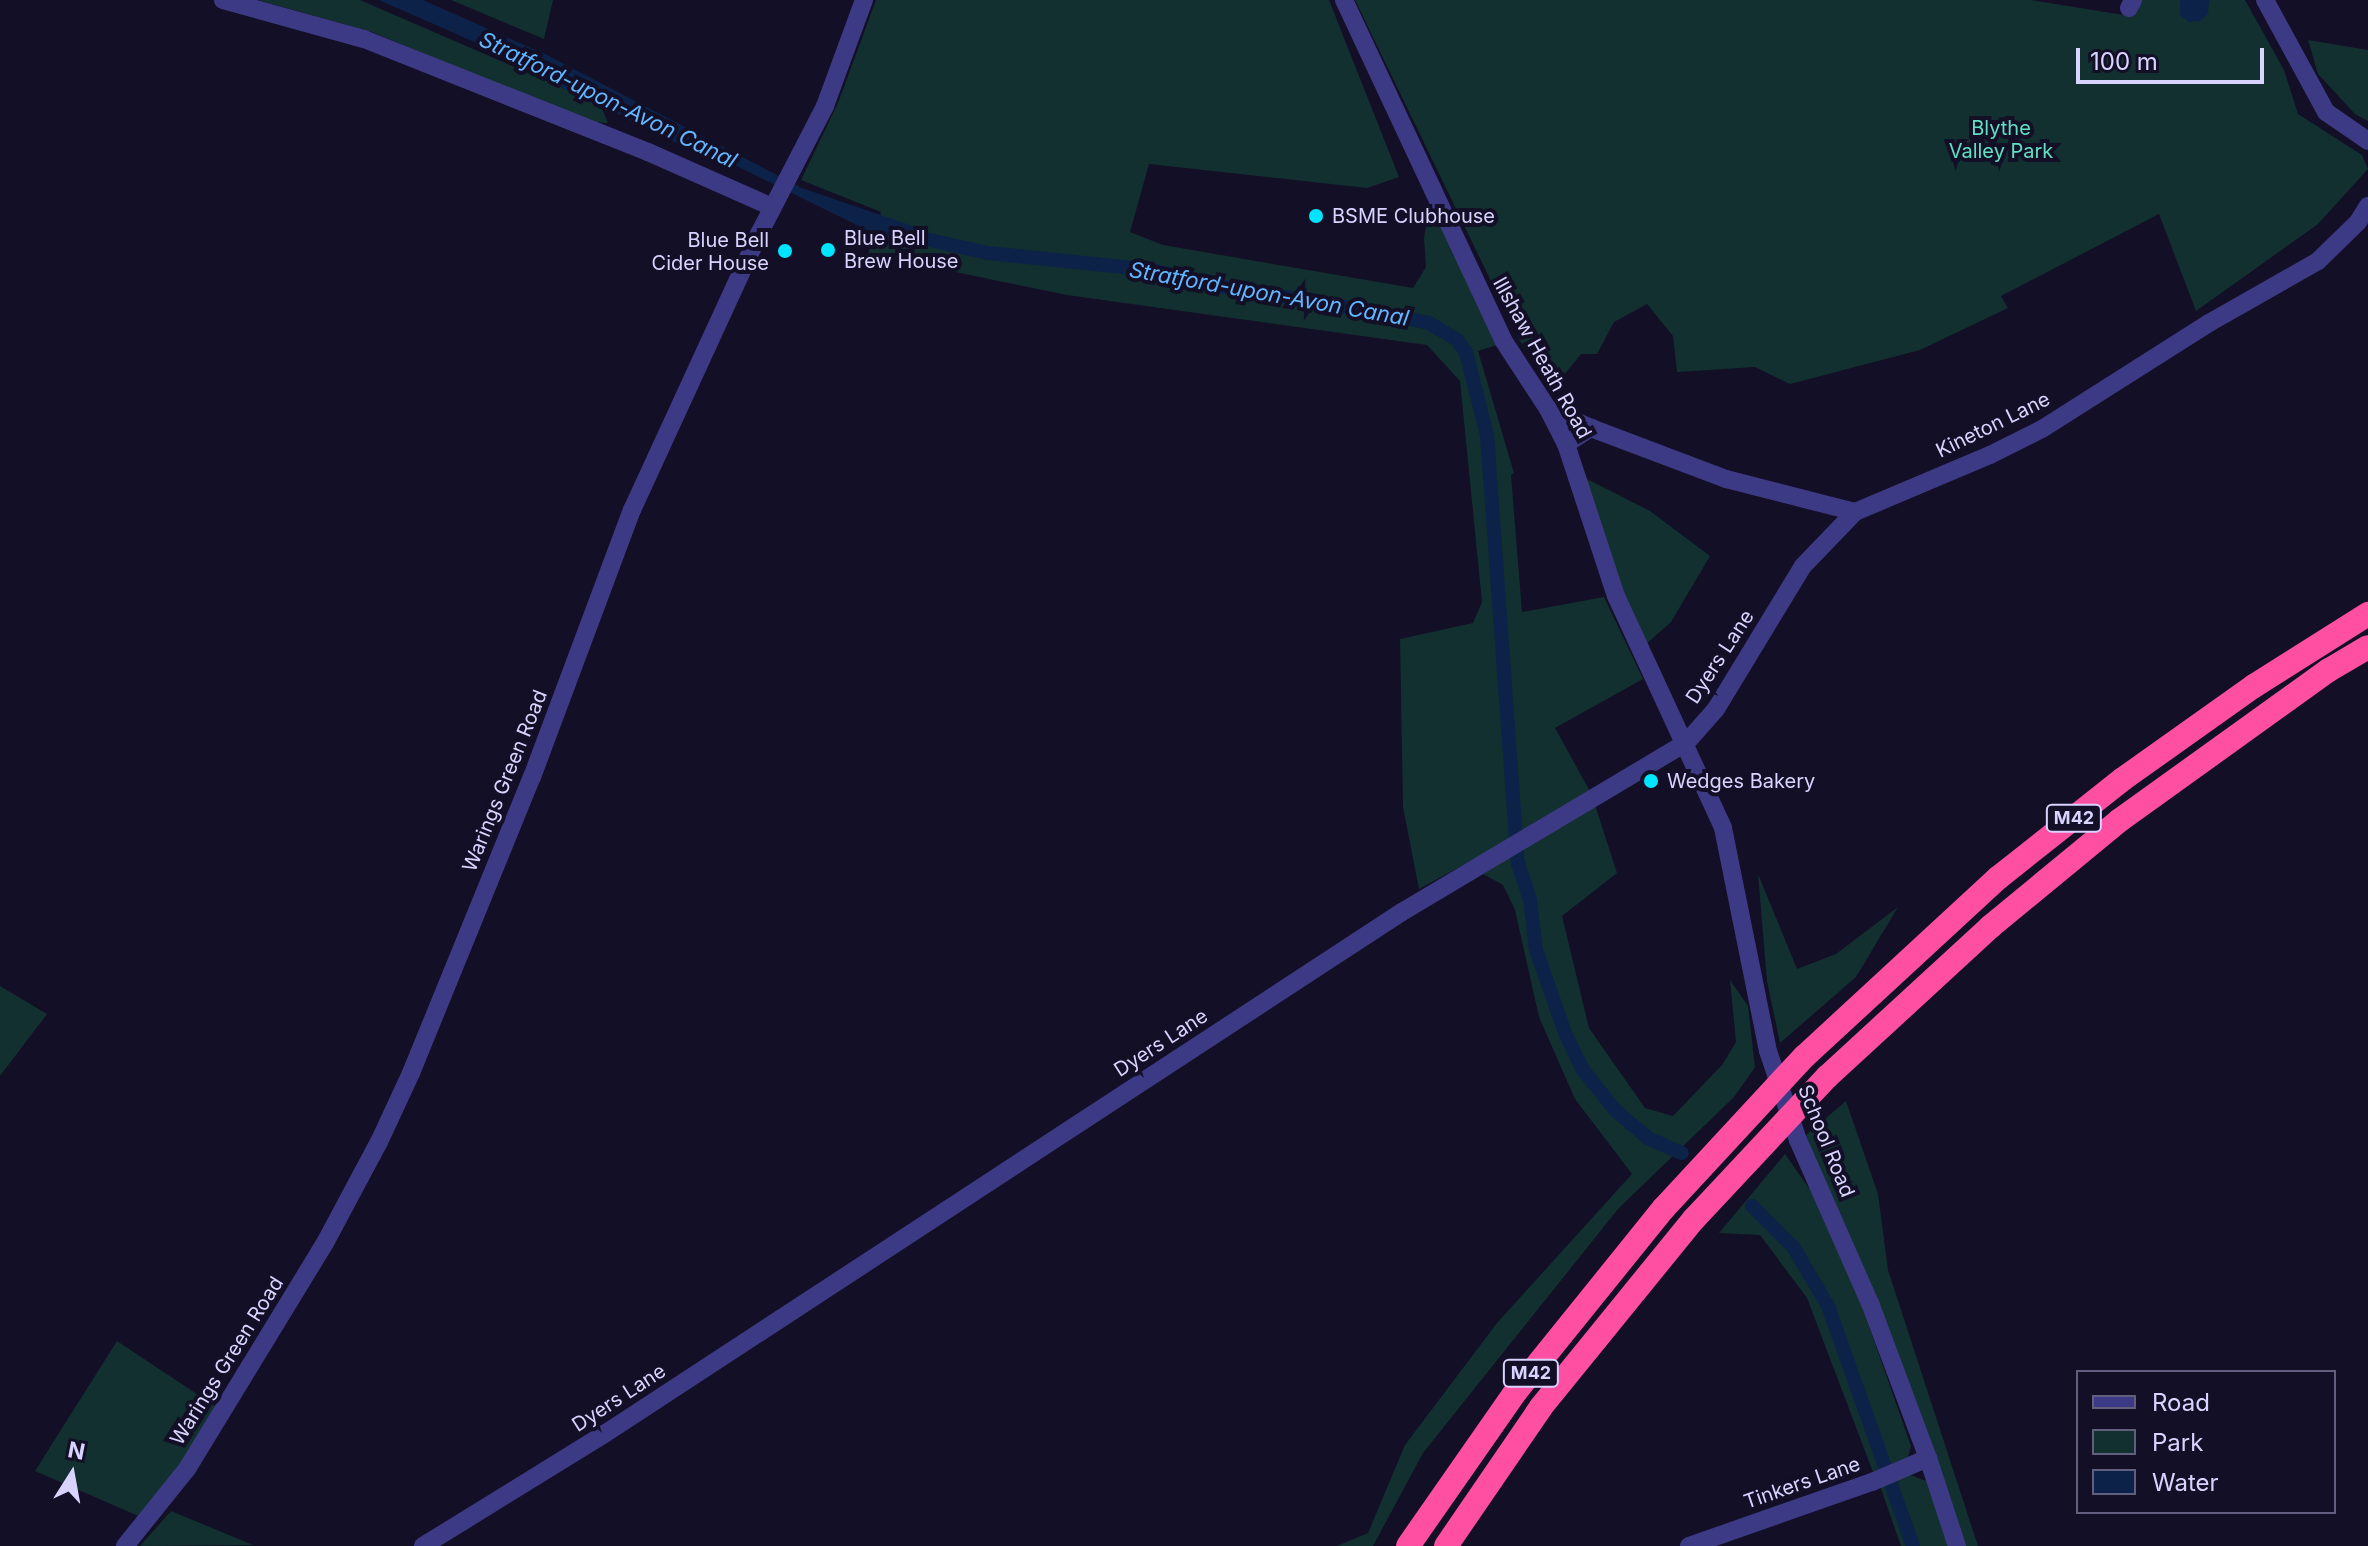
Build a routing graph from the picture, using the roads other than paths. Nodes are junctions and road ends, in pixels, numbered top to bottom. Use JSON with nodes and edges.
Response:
{"nodes":[{"id":1,"x":223,"y":0,"type":"edge"},
{"id":2,"x":864,"y":0,"type":"edge"},
{"id":3,"x":1344,"y":0,"type":"edge"},
{"id":4,"x":2265,"y":0,"type":"edge"},
{"id":5,"x":2368,"y":141,"type":"edge"},
{"id":6,"x":736,"y":193,"type":"junction"},
{"id":7,"x":776,"y":201,"type":"junction"},
{"id":8,"x":2368,"y":206,"type":"edge"},
{"id":9,"x":759,"y":234,"type":"junction"},
{"id":10,"x":1548,"y":409,"type":"junction"},
{"id":11,"x":1591,"y":428,"type":"junction"},
{"id":12,"x":1566,"y":444,"type":"junction"},
{"id":13,"x":1855,"y":512,"type":"junction"},
{"id":14,"x":2368,"y":614,"type":"edge"},
{"id":15,"x":2368,"y":647,"type":"edge"},
{"id":16,"x":1686,"y":743,"type":"junction"},
{"id":17,"x":1928,"y":1458,"type":"junction"},
{"id":18,"x":125,"y":1546,"type":"edge"},
{"id":19,"x":423,"y":1546,"type":"edge"},
{"id":20,"x":1408,"y":1546,"type":"edge"},
{"id":21,"x":1446,"y":1546,"type":"edge"},
{"id":22,"x":1689,"y":1546,"type":"edge"},
{"id":23,"x":1957,"y":1546,"type":"edge"}],
"edges":[{"from":1,"to":6,"type":"street"},
{"from":2,"to":7,"type":"street","name":"Warings Green Road"},
{"from":3,"to":10,"type":"street","name":"Illshaw Heath Road"},
{"from":4,"to":5,"type":"street"},
{"from":6,"to":7,"type":"street"},
{"from":6,"to":9,"type":"street"},
{"from":7,"to":9,"type":"street","name":"Warings Green Road"},
{"from":8,"to":13,"type":"street","name":"Kineton Lane"},
{"from":9,"to":18,"type":"street","name":"Warings Green Road"},
{"from":10,"to":11,"type":"street"},
{"from":10,"to":12,"type":"street","name":"Illshaw Heath Road"},
{"from":11,"to":12,"type":"street"},
{"from":11,"to":13,"type":"street"},
{"from":12,"to":16,"type":"street","name":"Illshaw Heath Road"},
{"from":13,"to":16,"type":"street","name":"Dyers Lane"},
{"from":14,"to":20,"type":"highway","number":"M42","bridge":true},
{"from":15,"to":21,"type":"highway","number":"M42","bridge":true},
{"from":16,"to":17,"type":"street","name":"School Road"},
{"from":16,"to":19,"type":"street","name":"Dyers Lane"},
{"from":17,"to":22,"type":"street","name":"Tinkers Lane"},
{"from":17,"to":23,"type":"street","name":"School Road"}]}
